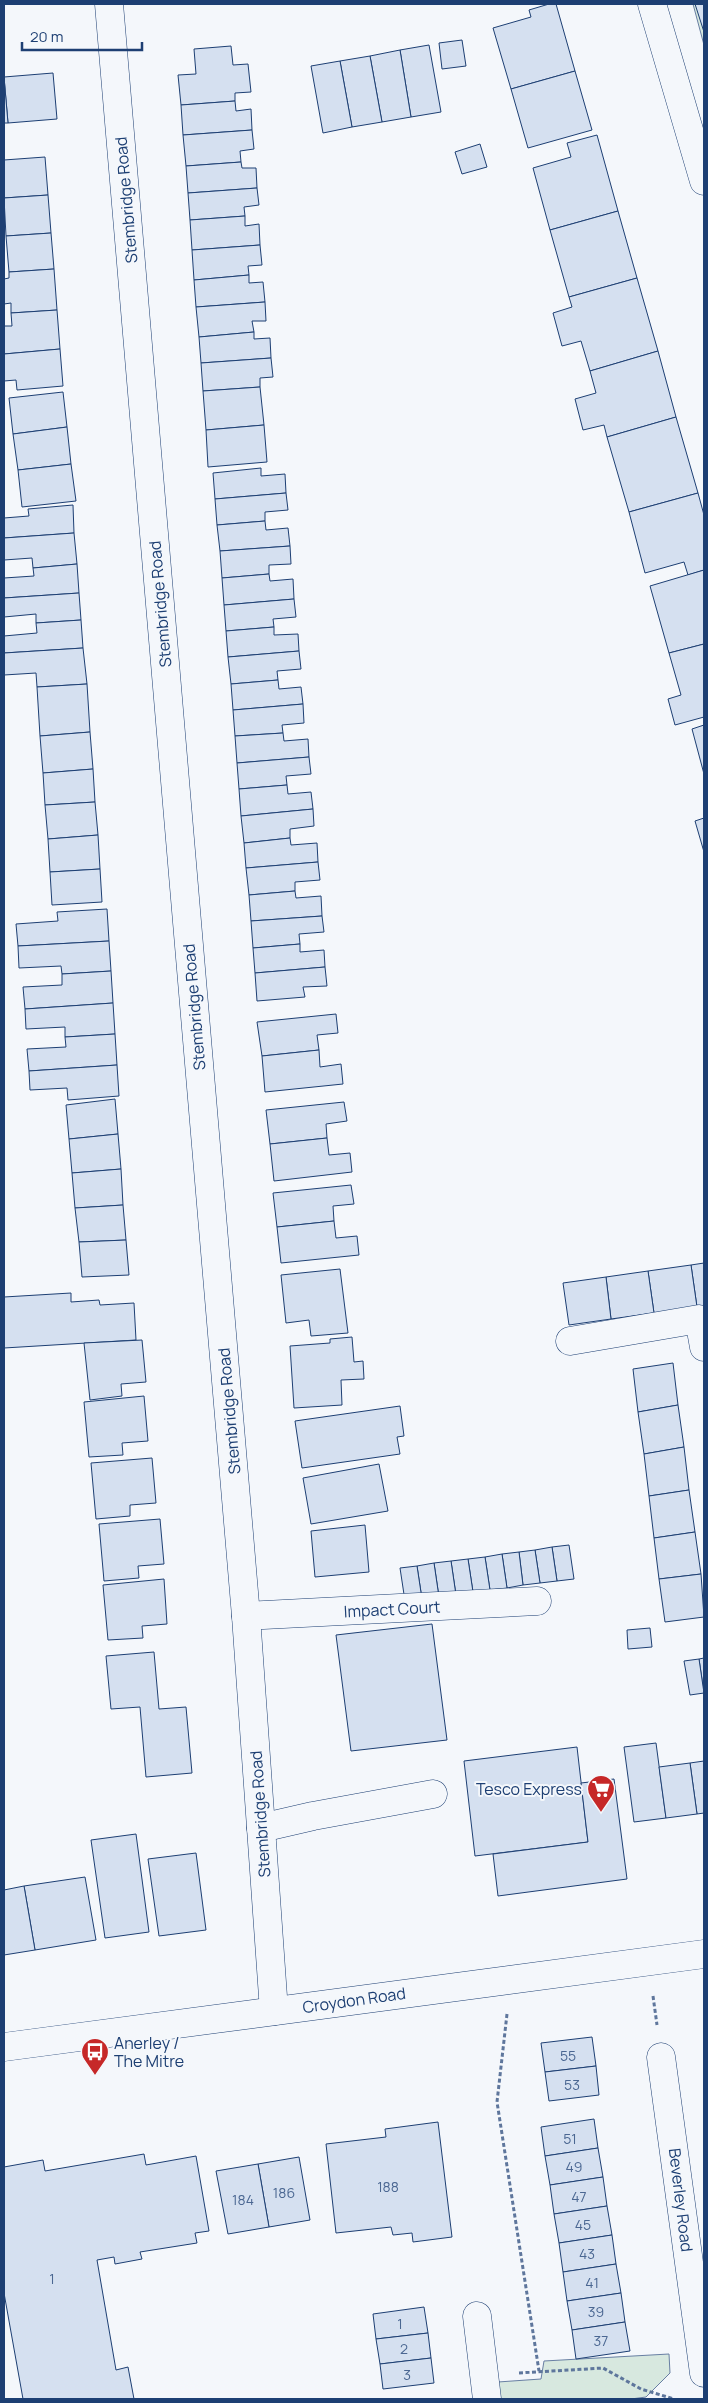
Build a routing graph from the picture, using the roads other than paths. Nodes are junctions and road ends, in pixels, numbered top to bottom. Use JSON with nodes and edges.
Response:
{"nodes":[{"id":1,"x":109,"y":4,"type":"edge"},
{"id":2,"x":652,"y":4,"type":"edge"},
{"id":3,"x":704,"y":181,"type":"edge"},
{"id":4,"x":570,"y":1341,"type":"dead end"},
{"id":5,"x":704,"y":1347,"type":"edge"},
{"id":6,"x":537,"y":1601,"type":"dead end"},
{"id":7,"x":246,"y":1616,"type":"junction"},
{"id":8,"x":432,"y":1794,"type":"dead end"},
{"id":9,"x":262,"y":1828,"type":"junction"},
{"id":10,"x":704,"y":1954,"type":"edge"},
{"id":11,"x":274,"y":2011,"type":"junction"},
{"id":12,"x":4,"y":2047,"type":"edge"},
{"id":13,"x":661,"y":2057,"type":"road end"},
{"id":14,"x":477,"y":2316,"type":"dead end"},
{"id":15,"x":704,"y":2373,"type":"edge"},
{"id":16,"x":485,"y":2387,"type":"edge"}],
"edges":[{"from":1,"to":7,"type":"street","name":"Stembridge Road"},
{"from":2,"to":3,"type":"street"},
{"from":4,"to":5,"type":"street"},
{"from":6,"to":7,"type":"street","name":"Impact Court"},
{"from":7,"to":9,"type":"street","name":"Stembridge Road"},
{"from":8,"to":9,"type":"street"},
{"from":9,"to":11,"type":"street","name":"Stembridge Road"},
{"from":10,"to":11,"type":"street","name":"Croydon Road"},
{"from":11,"to":12,"type":"street","name":"Croydon Road"},
{"from":13,"to":15,"type":"street","name":"Beverley Road"},
{"from":14,"to":16,"type":"street"}]}
